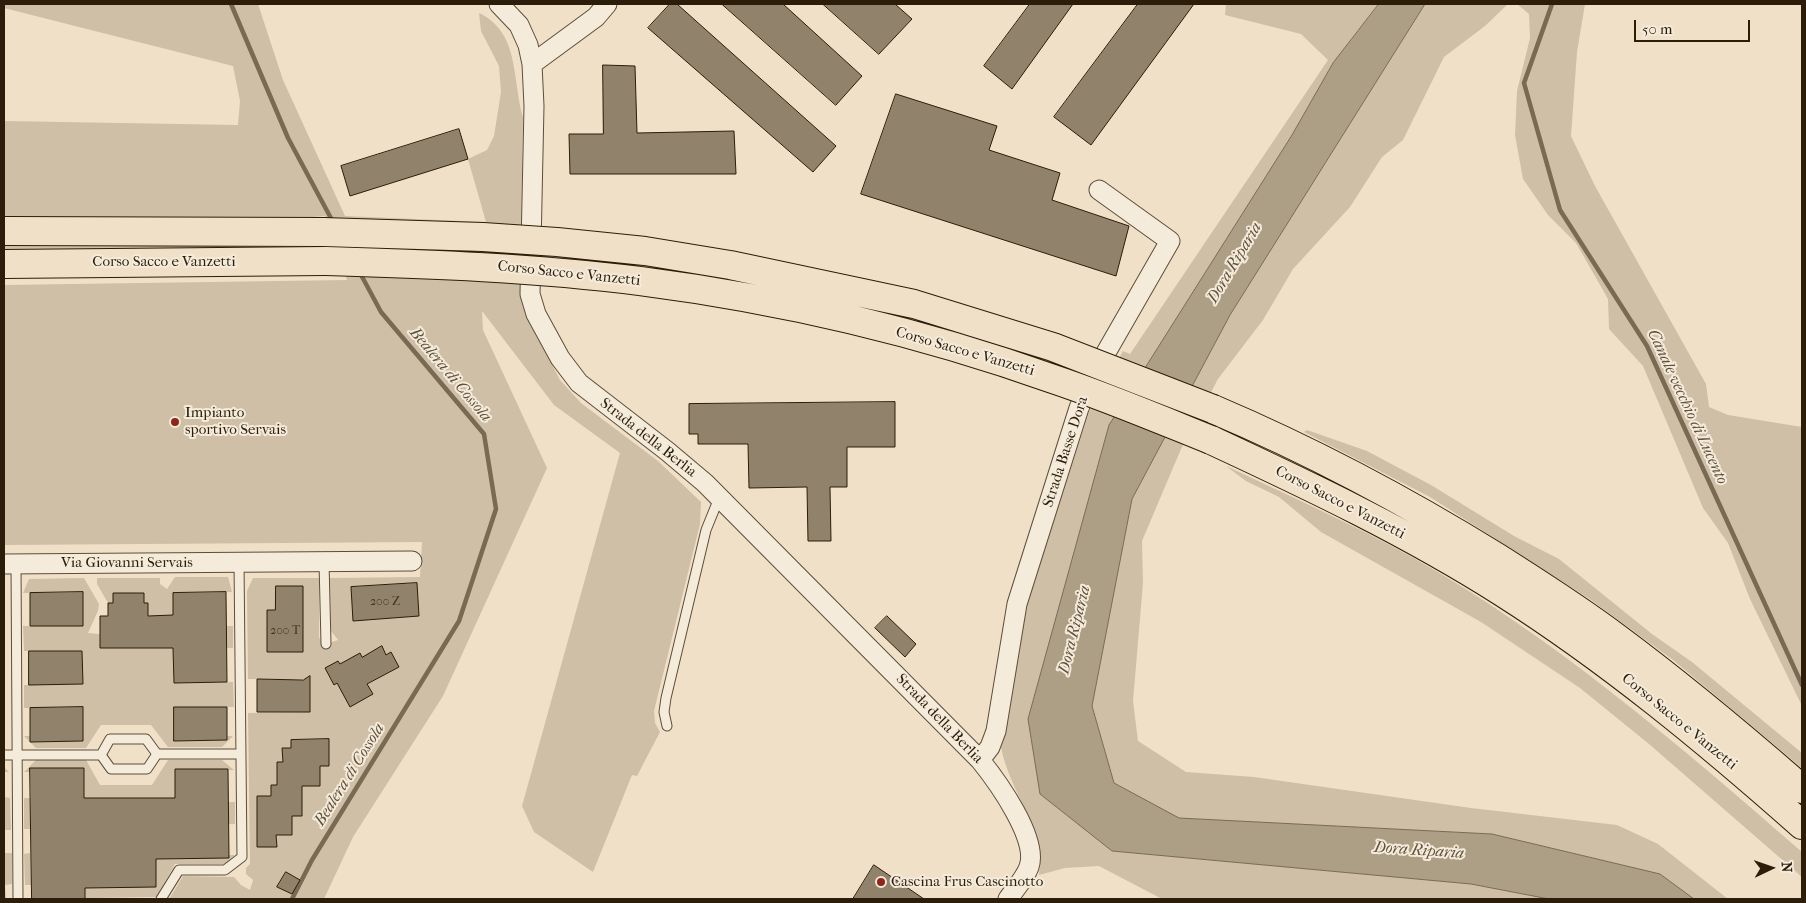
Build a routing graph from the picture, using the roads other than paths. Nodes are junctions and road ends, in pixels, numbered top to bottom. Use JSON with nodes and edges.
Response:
{"nodes":[{"id":1,"x":499,"y":4,"type":"edge"},
{"id":2,"x":607,"y":4,"type":"edge"},
{"id":3,"x":532,"y":64,"type":"junction"},
{"id":4,"x":1099,"y":190,"type":"dead end"},
{"id":5,"x":4,"y":231,"type":"edge"},
{"id":6,"x":4,"y":264,"type":"edge"},
{"id":7,"x":719,"y":498,"type":"junction"},
{"id":8,"x":412,"y":561,"type":"dead end"},
{"id":9,"x":239,"y":562,"type":"junction"},
{"id":10,"x":324,"y":562,"type":"junction"},
{"id":11,"x":10,"y":564,"type":"edge"},
{"id":12,"x":326,"y":644,"type":"dead end"},
{"id":13,"x":667,"y":726,"type":"dead end"},
{"id":14,"x":100,"y":754,"type":"junction"},
{"id":15,"x":157,"y":754,"type":"junction"},
{"id":16,"x":241,"y":754,"type":"junction"},
{"id":17,"x":4,"y":755,"type":"edge"},
{"id":18,"x":17,"y":755,"type":"junction"},
{"id":19,"x":980,"y":760,"type":"junction"},
{"id":20,"x":1802,"y":789,"type":"edge"},
{"id":21,"x":1802,"y":825,"type":"edge"},
{"id":22,"x":18,"y":899,"type":"edge"},
{"id":23,"x":161,"y":899,"type":"edge"},
{"id":24,"x":1008,"y":899,"type":"edge"}],
"edges":[{"from":1,"to":3,"type":"street","name":"Strada della Berlia"},
{"from":2,"to":3,"type":"street"},
{"from":3,"to":7,"type":"street","name":"Strada della Berlia"},
{"from":4,"to":19,"type":"street","name":"Strada Basse Dora"},
{"from":5,"to":20,"type":"main road","name":"Corso Sacco e Vanzetti","bridge":true},
{"from":6,"to":21,"type":"main road","name":"Corso Sacco e Vanzetti","bridge":true},
{"from":7,"to":13,"type":"lane"},
{"from":7,"to":19,"type":"street","name":"Strada della Berlia"},
{"from":8,"to":10,"type":"street","name":"Via Giovanni Servais"},
{"from":9,"to":10,"type":"street","name":"Via Giovanni Servais"},
{"from":9,"to":11,"type":"street","name":"Via Giovanni Servais"},
{"from":9,"to":16,"type":"lane"},
{"from":10,"to":12,"type":"lane"},
{"from":11,"to":18,"type":"lane","name":"Via Giovanni Servais"},
{"from":14,"to":15,"type":"lane"},
{"from":14,"to":15,"type":"lane"},
{"from":14,"to":18,"type":"lane"},
{"from":15,"to":16,"type":"lane"},
{"from":16,"to":23,"type":"lane"},
{"from":17,"to":18,"type":"lane"},
{"from":18,"to":22,"type":"lane","name":"Via Giovanni Servais"},
{"from":19,"to":24,"type":"street","name":"Strada della Berlia"}]}
